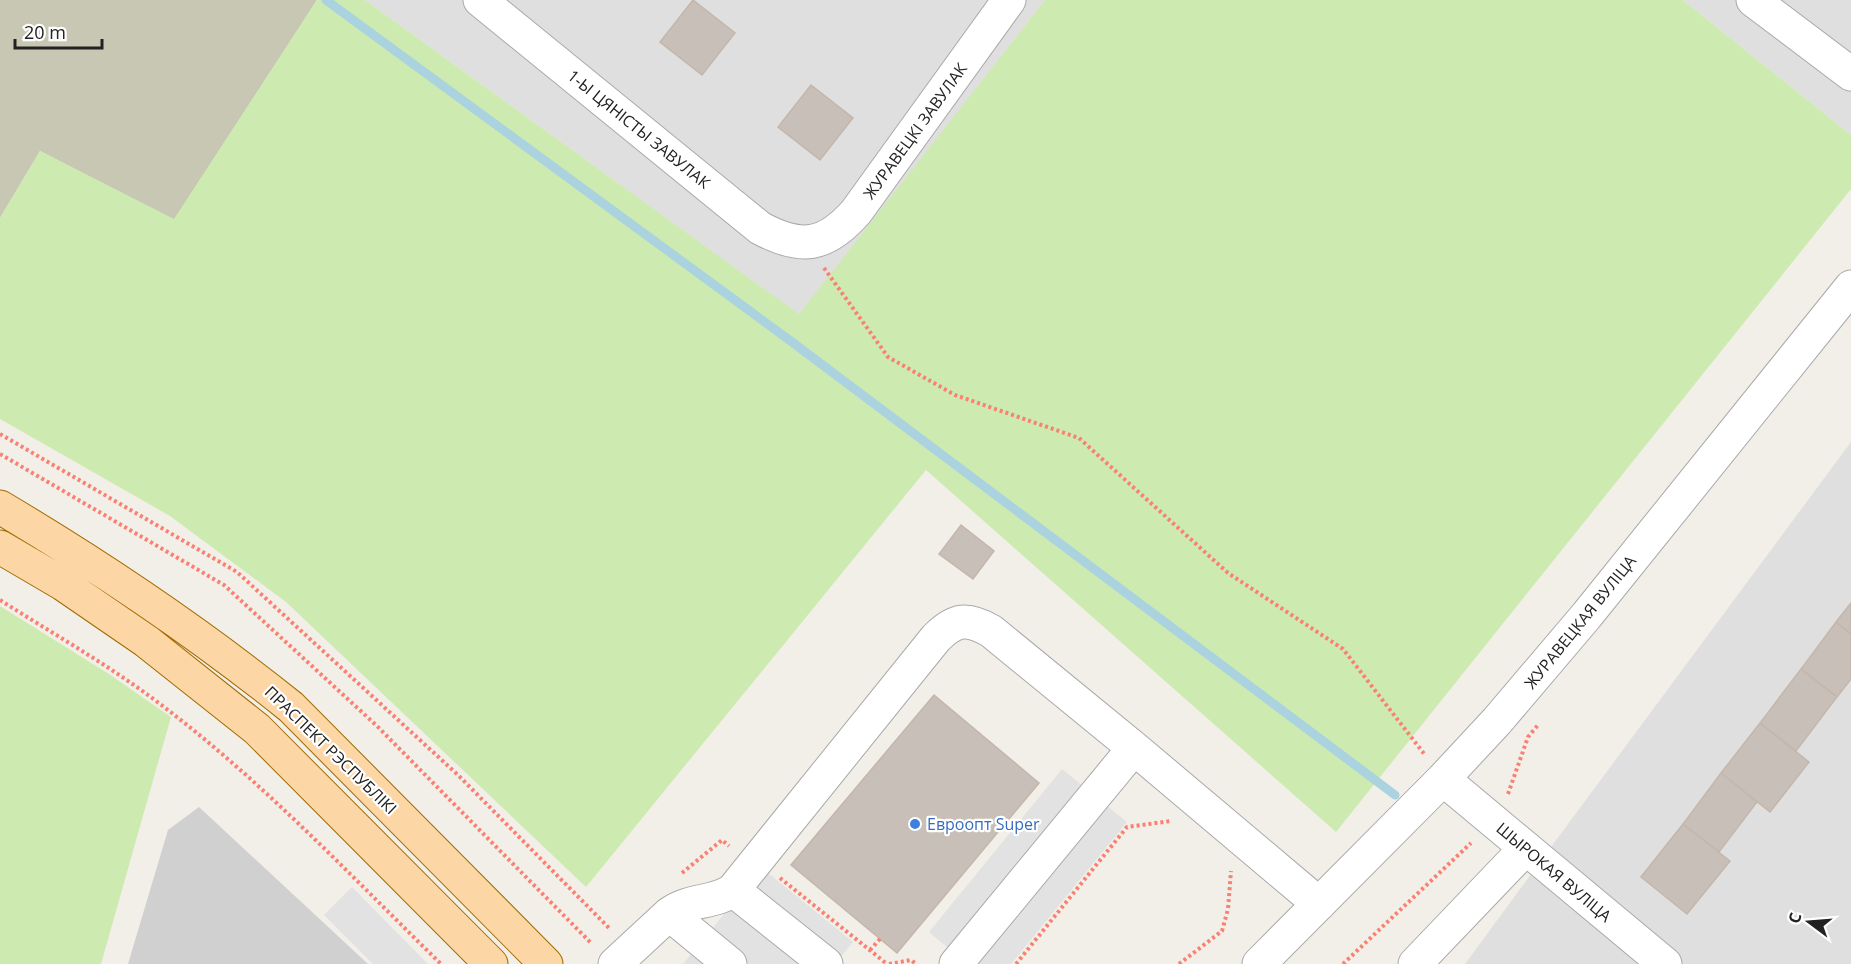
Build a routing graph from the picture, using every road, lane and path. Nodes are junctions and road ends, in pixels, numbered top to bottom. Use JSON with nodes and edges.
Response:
{"nodes":[{"id":1,"x":480,"y":0,"type":"edge"},
{"id":2,"x":1009,"y":0,"type":"edge"},
{"id":3,"x":1753,"y":0,"type":"edge"},
{"id":4,"x":1851,"y":74,"type":"edge"},
{"id":5,"x":806,"y":243,"type":"junction"},
{"id":6,"x":1851,"y":287,"type":"edge"},
{"id":7,"x":0,"y":434,"type":"edge"},
{"id":8,"x":0,"y":507,"type":"edge"},
{"id":9,"x":0,"y":547,"type":"edge"},
{"id":10,"x":0,"y":600,"type":"edge"},
{"id":11,"x":1134,"y":748,"type":"junction"},
{"id":12,"x":1443,"y":779,"type":"junction"},
{"id":13,"x":1177,"y":820,"type":"dead end"},
{"id":14,"x":1526,"y":848,"type":"junction"},
{"id":15,"x":1231,"y":865,"type":"dead end"},
{"id":16,"x":733,"y":890,"type":"junction"},
{"id":17,"x":1318,"y":904,"type":"junction"},
{"id":18,"x":669,"y":914,"type":"junction"},
{"id":19,"x":1285,"y":937,"type":"junction"},
{"id":20,"x":880,"y":939,"type":"dead end"},
{"id":21,"x":870,"y":950,"type":"dead end"},
{"id":22,"x":620,"y":959,"type":"edge"},
{"id":23,"x":441,"y":964,"type":"edge"},
{"id":24,"x":491,"y":964,"type":"edge"},
{"id":25,"x":546,"y":964,"type":"edge"},
{"id":26,"x":730,"y":964,"type":"edge"},
{"id":27,"x":826,"y":964,"type":"edge"},
{"id":28,"x":889,"y":964,"type":"edge"},
{"id":29,"x":916,"y":964,"type":"edge"},
{"id":30,"x":956,"y":964,"type":"edge"},
{"id":31,"x":1016,"y":964,"type":"edge"},
{"id":32,"x":1179,"y":964,"type":"edge"},
{"id":33,"x":1240,"y":964,"type":"edge"},
{"id":34,"x":1259,"y":964,"type":"edge"},
{"id":35,"x":1415,"y":964,"type":"edge"},
{"id":36,"x":1665,"y":964,"type":"edge"}],
"edges":[{"from":1,"to":5,"type":"street","name":"1-Ы ЦЯНІСТЫ ЗАВУЛАК"},
{"from":2,"to":5,"type":"street","name":"ЖУРАВЕЦКІ ЗАВУЛАК"},
{"from":3,"to":4,"type":"street"},
{"from":5,"to":12,"type":"path"},
{"from":6,"to":12,"type":"street","name":"ЖУРАВЕЦКАЯ ВУЛІЦА"},
{"from":7,"to":22,"type":"path"},
{"from":8,"to":25,"type":"main road","name":"ПРАСПЕКТ РЭСПУБЛІКІ"},
{"from":9,"to":24,"type":"main road"},
{"from":10,"to":23,"type":"path"},
{"from":11,"to":16,"type":"street"},
{"from":11,"to":17,"type":"street"},
{"from":11,"to":30,"type":"street"},
{"from":12,"to":14,"type":"street","name":"ШЫРОКАЯ ВУЛІЦА"},
{"from":12,"to":17,"type":"street","name":"ЖУРАВЕЦКАЯ ВУЛІЦА"},
{"from":13,"to":31,"type":"path"},
{"from":14,"to":35,"type":"street"},
{"from":14,"to":36,"type":"street","name":"ШЫРОКАЯ ВУЛІЦА"},
{"from":15,"to":32,"type":"path"},
{"from":16,"to":18,"type":"street"},
{"from":16,"to":27,"type":"street"},
{"from":17,"to":19,"type":"street","name":"ЖУРАВЕЦКАЯ ВУЛІЦА"},
{"from":18,"to":22,"type":"street"},
{"from":18,"to":26,"type":"street"},
{"from":19,"to":33,"type":"street","name":"ЖУРАВЕЦКАЯ ВУЛІЦА"},
{"from":19,"to":34,"type":"street","name":"ЖУРАВЕЦКАЯ ВУЛІЦА"},
{"from":20,"to":21,"type":"path"},
{"from":28,"to":29,"type":"path"}]}
